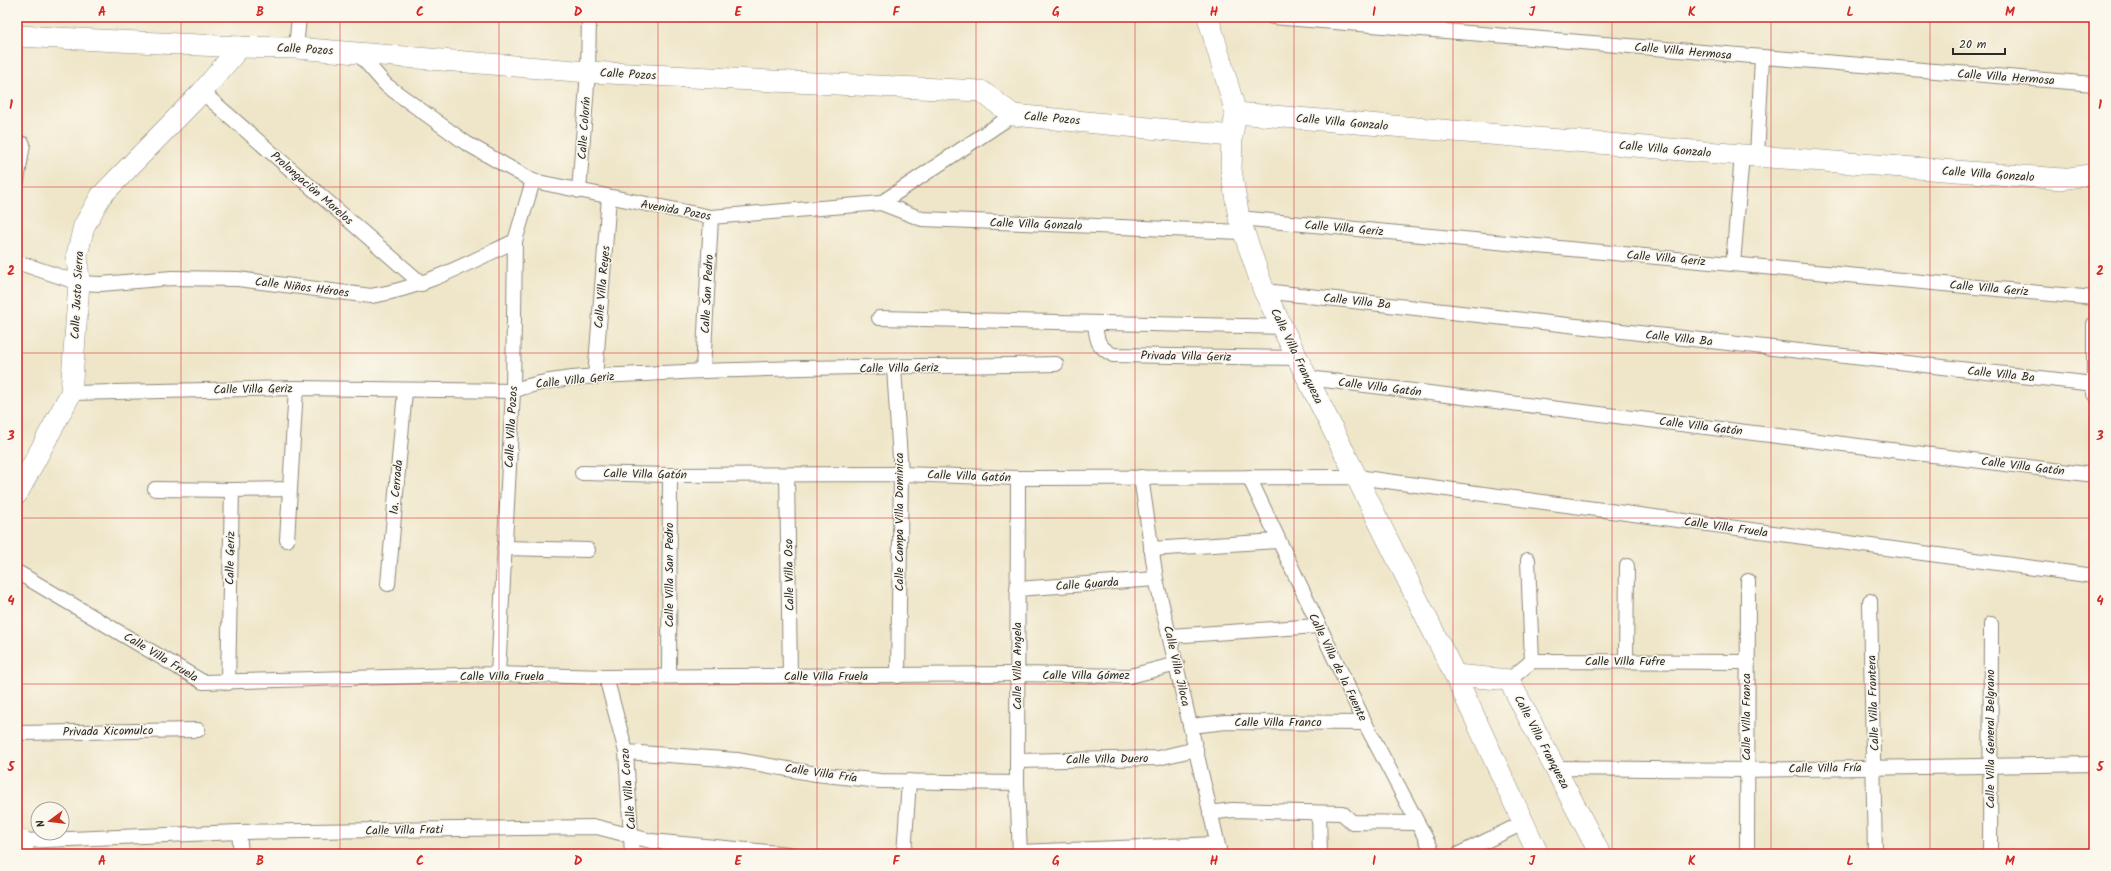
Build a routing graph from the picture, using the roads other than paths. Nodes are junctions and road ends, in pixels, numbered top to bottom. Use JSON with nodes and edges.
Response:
{"nodes":[{"id":1,"x":299,"y":17,"type":"edge"},
{"id":2,"x":589,"y":17,"type":"edge"},
{"id":3,"x":1208,"y":17,"type":"edge"},
{"id":4,"x":1273,"y":17,"type":"edge"},
{"id":5,"x":17,"y":36,"type":"edge"},
{"id":6,"x":240,"y":47,"type":"junction"},
{"id":7,"x":296,"y":48,"type":"junction"},
{"id":8,"x":357,"y":52,"type":"junction"},
{"id":9,"x":1762,"y":58,"type":"junction"},
{"id":10,"x":588,"y":72,"type":"junction"},
{"id":11,"x":2094,"y":84,"type":"edge"},
{"id":12,"x":202,"y":92,"type":"junction"},
{"id":13,"x":1236,"y":113,"type":"junction"},
{"id":14,"x":1013,"y":114,"type":"junction"},
{"id":15,"x":1232,"y":136,"type":"junction"},
{"id":16,"x":23,"y":144,"type":"dead end"},
{"id":17,"x":1750,"y":156,"type":"junction"},
{"id":18,"x":2094,"y":174,"type":"edge"},
{"id":19,"x":17,"y":181,"type":"edge"},
{"id":20,"x":533,"y":181,"type":"junction"},
{"id":21,"x":579,"y":191,"type":"junction"},
{"id":22,"x":609,"y":198,"type":"junction"},
{"id":23,"x":882,"y":203,"type":"junction"},
{"id":24,"x":711,"y":217,"type":"junction"},
{"id":25,"x":1240,"y":225,"type":"junction"},
{"id":26,"x":515,"y":241,"type":"junction"},
{"id":27,"x":17,"y":262,"type":"edge"},
{"id":28,"x":1733,"y":264,"type":"junction"},
{"id":29,"x":79,"y":283,"type":"junction"},
{"id":30,"x":422,"y":284,"type":"junction"},
{"id":31,"x":1264,"y":291,"type":"junction"},
{"id":32,"x":2094,"y":298,"type":"edge"},
{"id":33,"x":879,"y":318,"type":"dead end"},
{"id":34,"x":1095,"y":324,"type":"junction"},
{"id":35,"x":2094,"y":326,"type":"edge"},
{"id":36,"x":1283,"y":328,"type":"junction"},
{"id":37,"x":1298,"y":358,"type":"junction"},
{"id":38,"x":1056,"y":364,"type":"dead end"},
{"id":39,"x":894,"y":368,"type":"junction"},
{"id":40,"x":703,"y":371,"type":"junction"},
{"id":41,"x":595,"y":377,"type":"junction"},
{"id":42,"x":1308,"y":378,"type":"junction"},
{"id":43,"x":2094,"y":384,"type":"edge"},
{"id":44,"x":296,"y":388,"type":"junction"},
{"id":45,"x":405,"y":391,"type":"junction"},
{"id":46,"x":513,"y":391,"type":"junction"},
{"id":47,"x":71,"y":393,"type":"junction"},
{"id":48,"x":2094,"y":394,"type":"edge"},
{"id":49,"x":582,"y":473,"type":"dead end"},
{"id":50,"x":901,"y":474,"type":"junction"},
{"id":51,"x":670,"y":475,"type":"junction"},
{"id":52,"x":787,"y":475,"type":"junction"},
{"id":53,"x":2094,"y":475,"type":"edge"},
{"id":54,"x":1141,"y":477,"type":"junction"},
{"id":55,"x":1249,"y":477,"type":"junction"},
{"id":56,"x":1357,"y":477,"type":"junction"},
{"id":57,"x":1018,"y":478,"type":"junction"},
{"id":58,"x":289,"y":489,"type":"junction"},
{"id":59,"x":155,"y":490,"type":"dead end"},
{"id":60,"x":232,"y":490,"type":"junction"},
{"id":61,"x":17,"y":494,"type":"edge"},
{"id":62,"x":287,"y":540,"type":"dead end"},
{"id":63,"x":1278,"y":541,"type":"junction"},
{"id":64,"x":504,"y":548,"type":"junction"},
{"id":65,"x":1151,"y":549,"type":"junction"},
{"id":66,"x":588,"y":550,"type":"dead end"},
{"id":67,"x":1528,"y":560,"type":"dead end"},
{"id":68,"x":1627,"y":566,"type":"dead end"},
{"id":69,"x":17,"y":572,"type":"edge"},
{"id":70,"x":2094,"y":576,"type":"edge"},
{"id":71,"x":1156,"y":580,"type":"junction"},
{"id":72,"x":1748,"y":581,"type":"dead end"},
{"id":73,"x":388,"y":584,"type":"dead end"},
{"id":74,"x":1017,"y":589,"type":"junction"},
{"id":75,"x":1870,"y":601,"type":"dead end"},
{"id":76,"x":1991,"y":624,"type":"dead end"},
{"id":77,"x":1318,"y":626,"type":"junction"},
{"id":78,"x":1170,"y":636,"type":"junction"},
{"id":79,"x":1626,"y":660,"type":"junction"},
{"id":80,"x":1532,"y":661,"type":"junction"},
{"id":81,"x":1747,"y":662,"type":"junction"},
{"id":82,"x":1177,"y":664,"type":"junction"},
{"id":83,"x":498,"y":674,"type":"junction"},
{"id":84,"x":1017,"y":674,"type":"junction"},
{"id":85,"x":1455,"y":675,"type":"junction"},
{"id":86,"x":669,"y":676,"type":"junction"},
{"id":87,"x":790,"y":676,"type":"junction"},
{"id":88,"x":898,"y":676,"type":"junction"},
{"id":89,"x":606,"y":677,"type":"junction"},
{"id":90,"x":1509,"y":680,"type":"junction"},
{"id":91,"x":228,"y":683,"type":"junction"},
{"id":92,"x":1365,"y":723,"type":"junction"},
{"id":93,"x":1191,"y":726,"type":"junction"},
{"id":94,"x":198,"y":730,"type":"dead end"},
{"id":95,"x":17,"y":733,"type":"edge"},
{"id":96,"x":1196,"y":748,"type":"junction"},
{"id":97,"x":626,"y":752,"type":"junction"},
{"id":98,"x":1017,"y":761,"type":"junction"},
{"id":99,"x":2094,"y":764,"type":"edge"},
{"id":100,"x":1991,"y":766,"type":"junction"},
{"id":101,"x":1874,"y":767,"type":"junction"},
{"id":102,"x":1556,"y":768,"type":"junction"},
{"id":103,"x":1746,"y":770,"type":"junction"},
{"id":104,"x":909,"y":781,"type":"junction"},
{"id":105,"x":1017,"y":783,"type":"junction"},
{"id":106,"x":1210,"y":813,"type":"junction"},
{"id":107,"x":1319,"y":813,"type":"junction"},
{"id":108,"x":1416,"y":823,"type":"junction"},
{"id":109,"x":1523,"y":823,"type":"junction"},
{"id":110,"x":239,"y":832,"type":"junction"},
{"id":111,"x":632,"y":837,"type":"junction"},
{"id":112,"x":20,"y":845,"type":"edge"},
{"id":113,"x":1218,"y":849,"type":"edge"},
{"id":114,"x":1020,"y":853,"type":"edge"},
{"id":115,"x":241,"y":854,"type":"edge"},
{"id":116,"x":632,"y":854,"type":"edge"},
{"id":117,"x":789,"y":854,"type":"edge"},
{"id":118,"x":904,"y":854,"type":"edge"},
{"id":119,"x":1320,"y":854,"type":"edge"},
{"id":120,"x":1434,"y":854,"type":"edge"},
{"id":121,"x":1459,"y":854,"type":"edge"},
{"id":122,"x":1538,"y":854,"type":"edge"},
{"id":123,"x":1600,"y":854,"type":"edge"},
{"id":124,"x":1747,"y":854,"type":"edge"},
{"id":125,"x":1875,"y":854,"type":"edge"},
{"id":126,"x":1990,"y":854,"type":"edge"}],
"edges":[{"from":1,"to":7,"type":"street"},
{"from":2,"to":10,"type":"street","name":"Calle Colorín"},
{"from":3,"to":13,"type":"street","name":"Calle Villa Franqueza"},
{"from":4,"to":9,"type":"street","name":"Calle Villa Hermosa"},
{"from":5,"to":6,"type":"street","name":"Calle Pozos"},
{"from":6,"to":7,"type":"street","name":"Calle Pozos"},
{"from":6,"to":12,"type":"street","name":"Calle Justo Sierra"},
{"from":7,"to":8,"type":"street","name":"Calle Pozos"},
{"from":8,"to":10,"type":"street","name":"Calle Pozos"},
{"from":8,"to":20,"type":"street","name":"Avenida Pozos"},
{"from":9,"to":11,"type":"street","name":"Calle Villa Hermosa"},
{"from":9,"to":17,"type":"street"},
{"from":10,"to":14,"type":"street","name":"Calle Pozos"},
{"from":10,"to":21,"type":"street","name":"Calle Colorín"},
{"from":12,"to":29,"type":"street","name":"Calle Justo Sierra"},
{"from":12,"to":30,"type":"street","name":"Prolongación Morelos"},
{"from":13,"to":15,"type":"street","name":"Calle Villa Franqueza"},
{"from":13,"to":17,"type":"street","name":"Calle Villa Gonzalo"},
{"from":14,"to":15,"type":"street","name":"Calle Pozos"},
{"from":14,"to":23,"type":"street","name":"Avenida Pozos"},
{"from":15,"to":25,"type":"street","name":"Calle Villa Franqueza"},
{"from":16,"to":19,"type":"street"},
{"from":17,"to":18,"type":"street","name":"Calle Villa Gonzalo"},
{"from":17,"to":28,"type":"street"},
{"from":20,"to":21,"type":"street","name":"Avenida Pozos"},
{"from":20,"to":26,"type":"street","name":"Calle Villa Pozos"},
{"from":21,"to":22,"type":"street","name":"Avenida Pozos"},
{"from":22,"to":24,"type":"street","name":"Avenida Pozos"},
{"from":22,"to":41,"type":"street","name":"Calle Villa Reyes"},
{"from":23,"to":24,"type":"street","name":"Avenida Pozos"},
{"from":23,"to":25,"type":"street","name":"Calle Villa Gonzalo"},
{"from":24,"to":40,"type":"street","name":"Calle San Pedro"},
{"from":25,"to":28,"type":"street","name":"Calle Villa Geriz"},
{"from":25,"to":31,"type":"street","name":"Calle Villa Franqueza"},
{"from":26,"to":30,"type":"street","name":"Calle Niños Héroes"},
{"from":26,"to":46,"type":"street","name":"Calle Villa Pozos"},
{"from":27,"to":29,"type":"street","name":"Calle Niños Héroes"},
{"from":28,"to":32,"type":"street","name":"Calle Villa Geriz"},
{"from":29,"to":30,"type":"street","name":"Calle Niños Héroes"},
{"from":29,"to":47,"type":"street","name":"Calle Justo Sierra"},
{"from":31,"to":36,"type":"street","name":"Calle Villa Franqueza"},
{"from":31,"to":43,"type":"street","name":"Calle Villa Ba"},
{"from":33,"to":34,"type":"street"},
{"from":34,"to":36,"type":"street"},
{"from":34,"to":37,"type":"street","name":"Privada Villa Geriz"},
{"from":35,"to":43,"type":"street"},
{"from":36,"to":37,"type":"street","name":"Calle Villa Franqueza"},
{"from":37,"to":42,"type":"street","name":"Calle Villa Franqueza"},
{"from":38,"to":39,"type":"street","name":"Calle Villa Geriz"},
{"from":39,"to":40,"type":"street","name":"Calle Villa Geriz"},
{"from":39,"to":50,"type":"street","name":"Calle Campa Villa Dominica"},
{"from":40,"to":41,"type":"street","name":"Calle Villa Geriz"},
{"from":41,"to":46,"type":"street","name":"Calle Villa Geriz"},
{"from":42,"to":53,"type":"street","name":"Calle Villa Gatón"},
{"from":42,"to":56,"type":"street","name":"Calle Villa Franqueza"},
{"from":43,"to":48,"type":"street"},
{"from":44,"to":45,"type":"street","name":"Calle Villa Geriz"},
{"from":44,"to":47,"type":"street","name":"Calle Villa Geriz"},
{"from":44,"to":58,"type":"street"},
{"from":45,"to":46,"type":"street","name":"Calle Villa Geriz"},
{"from":45,"to":73,"type":"street","name":"1a. Cerrada"},
{"from":46,"to":64,"type":"street","name":"Calle Villa Pozos"},
{"from":47,"to":61,"type":"street","name":"Calle Justo Sierra"},
{"from":49,"to":51,"type":"street","name":"Calle Villa Gatón"},
{"from":50,"to":52,"type":"street","name":"Calle Villa Gatón"},
{"from":50,"to":57,"type":"street","name":"Calle Villa Gatón"},
{"from":50,"to":88,"type":"street","name":"Calle Campa Villa Dominica"},
{"from":51,"to":52,"type":"street","name":"Calle Villa Gatón"},
{"from":51,"to":86,"type":"street","name":"Calle Villa San Pedro"},
{"from":52,"to":87,"type":"street","name":"Calle Villa Oso"},
{"from":54,"to":55,"type":"street","name":"Calle Villa Gatón"},
{"from":54,"to":57,"type":"street","name":"Calle Villa Gatón"},
{"from":54,"to":65,"type":"street","name":"Calle Villa Jiloca"},
{"from":55,"to":56,"type":"street","name":"Calle Villa Gatón"},
{"from":55,"to":63,"type":"street","name":"Calle Villa de la Fuente"},
{"from":56,"to":70,"type":"street","name":"Calle Villa Fruela"},
{"from":56,"to":85,"type":"street","name":"Calle Villa Franqueza"},
{"from":57,"to":74,"type":"street","name":"Calle Villa Angela"},
{"from":58,"to":60,"type":"street"},
{"from":58,"to":62,"type":"street"},
{"from":59,"to":60,"type":"street"},
{"from":60,"to":91,"type":"street","name":"Calle Geriz"},
{"from":63,"to":65,"type":"street"},
{"from":63,"to":77,"type":"street","name":"Calle Villa de la Fuente"},
{"from":64,"to":66,"type":"street"},
{"from":64,"to":83,"type":"street","name":"Calle Villa Pozos"},
{"from":65,"to":71,"type":"street","name":"Calle Villa Jiloca"},
{"from":67,"to":80,"type":"street"},
{"from":68,"to":79,"type":"street"},
{"from":69,"to":91,"type":"street","name":"Calle Villa Fruela"},
{"from":71,"to":74,"type":"street","name":"Calle Guarda"},
{"from":71,"to":78,"type":"street","name":"Calle Villa Jiloca"},
{"from":72,"to":81,"type":"street","name":"Calle Villa Franca"},
{"from":74,"to":84,"type":"street","name":"Calle Villa Angela"},
{"from":75,"to":101,"type":"street","name":"Calle Villa Frontera"},
{"from":76,"to":100,"type":"street","name":"Calle Villa General Belgrano"},
{"from":77,"to":78,"type":"street"},
{"from":77,"to":92,"type":"street","name":"Calle Villa de la Fuente"},
{"from":78,"to":82,"type":"street","name":"Calle Villa Jiloca"},
{"from":79,"to":80,"type":"street","name":"Calle Villa Fufre"},
{"from":79,"to":81,"type":"street","name":"Calle Villa Fufre"},
{"from":80,"to":90,"type":"street"},
{"from":81,"to":103,"type":"street","name":"Calle Villa Franca"},
{"from":82,"to":84,"type":"street","name":"Calle Villa Gómez"},
{"from":82,"to":93,"type":"street","name":"Calle Villa Jiloca"},
{"from":83,"to":89,"type":"street","name":"Calle Villa Fruela"},
{"from":83,"to":91,"type":"street","name":"Calle Villa Fruela"},
{"from":84,"to":88,"type":"street","name":"Calle Villa Fruela"},
{"from":84,"to":98,"type":"street","name":"Calle Villa Angela"},
{"from":85,"to":90,"type":"street"},
{"from":85,"to":109,"type":"street","name":"Calle Villa Franqueza"},
{"from":86,"to":87,"type":"street","name":"Calle Villa Fruela"},
{"from":86,"to":89,"type":"street","name":"Calle Villa Fruela"},
{"from":87,"to":88,"type":"street","name":"Calle Villa Fruela"},
{"from":89,"to":97,"type":"street","name":"Calle Villa Corzo"},
{"from":90,"to":102,"type":"street","name":"Calle Villa Franqueza"},
{"from":92,"to":93,"type":"street","name":"Calle Villa Franco"},
{"from":92,"to":108,"type":"street","name":"Calle Villa de la Fuente"},
{"from":93,"to":96,"type":"street","name":"Calle Villa Jiloca"},
{"from":94,"to":95,"type":"street","name":"Privada Xicomulco"},
{"from":96,"to":98,"type":"street","name":"Calle Villa Duero"},
{"from":96,"to":106,"type":"street","name":"Calle Villa Jiloca"},
{"from":97,"to":104,"type":"street","name":"Calle Villa Fría"},
{"from":97,"to":111,"type":"street","name":"Calle Villa Corzo"},
{"from":98,"to":105,"type":"street","name":"Calle Villa Angela"},
{"from":99,"to":100,"type":"street","name":"Calle Villa Fría"},
{"from":100,"to":101,"type":"street","name":"Calle Villa Fría"},
{"from":100,"to":126,"type":"street","name":"Calle Villa General Belgrano"},
{"from":101,"to":103,"type":"street","name":"Calle Villa Fría"},
{"from":101,"to":125,"type":"street","name":"Calle Villa Frontera"},
{"from":102,"to":103,"type":"street","name":"Calle Villa Fría"},
{"from":102,"to":123,"type":"street","name":"Calle Villa Franqueza"},
{"from":103,"to":124,"type":"street","name":"Calle Villa Franca"},
{"from":104,"to":105,"type":"street","name":"Calle Villa Fría"},
{"from":104,"to":118,"type":"street"},
{"from":105,"to":114,"type":"street","name":"Calle Villa Angela"},
{"from":106,"to":107,"type":"street"},
{"from":106,"to":113,"type":"street","name":"Calle Villa Jiloca"},
{"from":107,"to":108,"type":"street"},
{"from":107,"to":119,"type":"street"},
{"from":108,"to":120,"type":"street","name":"Calle Villa de la Fuente"},
{"from":109,"to":121,"type":"street"},
{"from":109,"to":122,"type":"street","name":"Calle Villa Franqueza"},
{"from":110,"to":111,"type":"street","name":"Calle Villa Frati"},
{"from":110,"to":112,"type":"street","name":"Calle Villa Frati"},
{"from":110,"to":115,"type":"street"},
{"from":111,"to":116,"type":"street","name":"Calle Villa Corzo"},
{"from":111,"to":117,"type":"street","name":"Calle Villa Frati"},
{"from":113,"to":114,"type":"street"}]}
